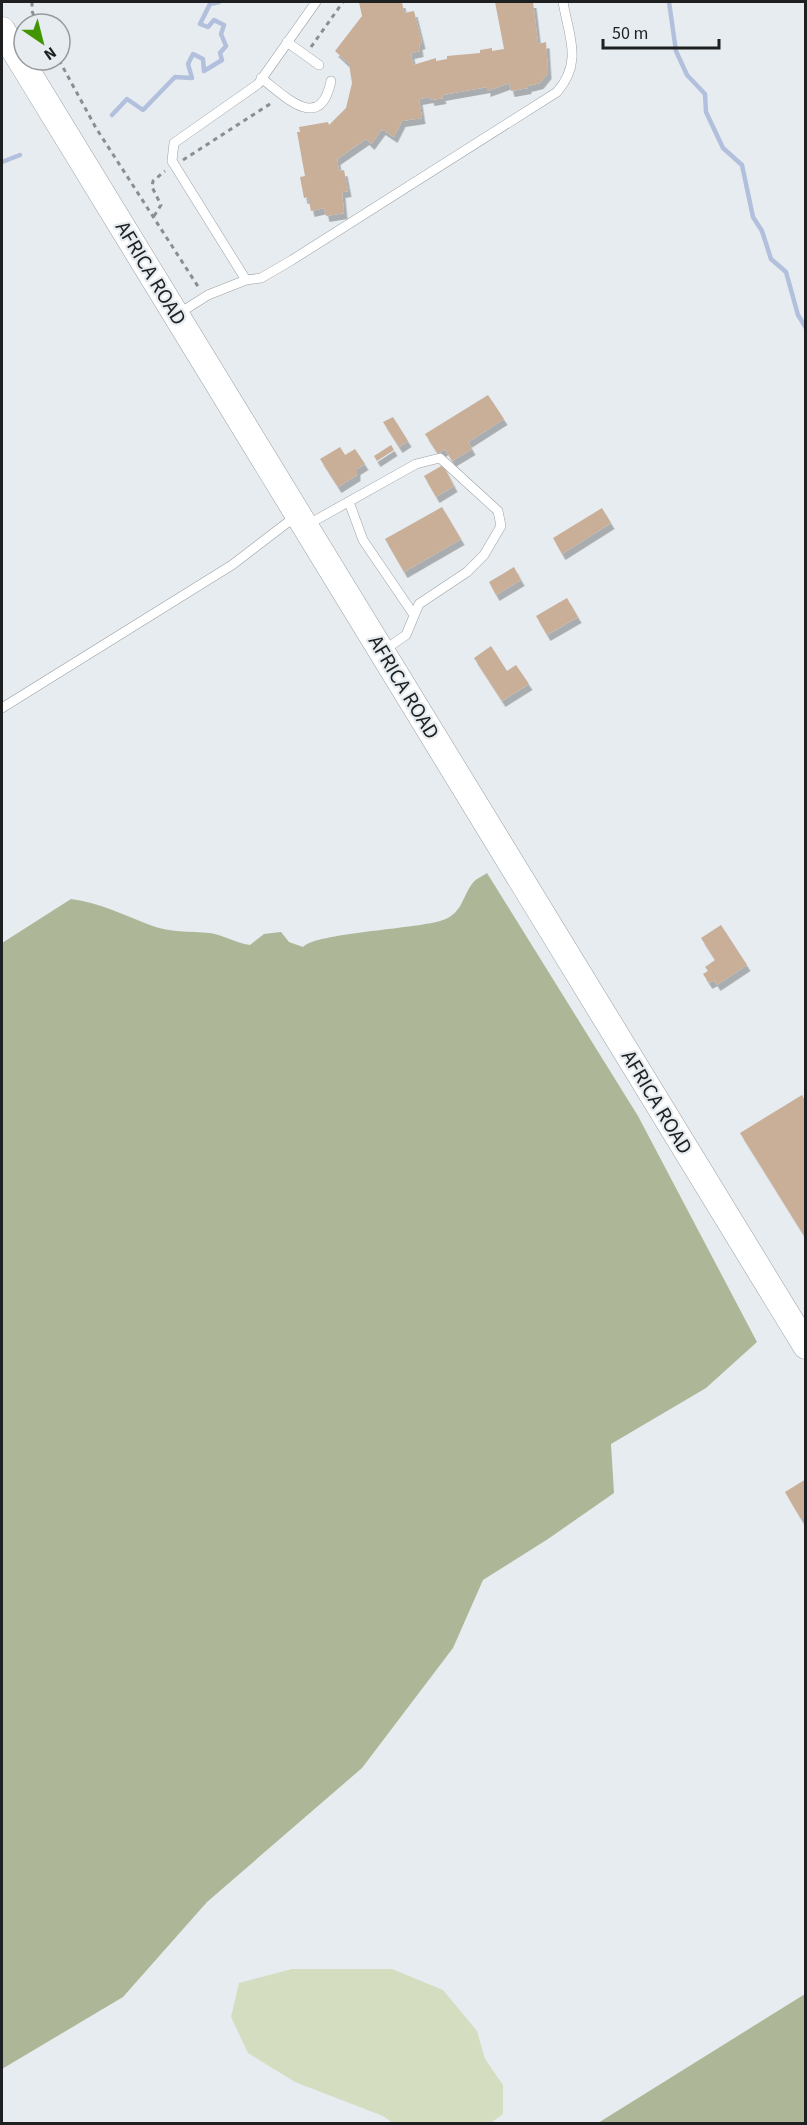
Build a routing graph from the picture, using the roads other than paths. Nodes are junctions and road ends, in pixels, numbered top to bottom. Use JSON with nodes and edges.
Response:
{"nodes":[{"id":1,"x":316,"y":2,"type":"edge"},
{"id":2,"x":563,"y":2,"type":"edge"},
{"id":3,"x":2,"y":30,"type":"edge"},
{"id":4,"x":287,"y":42,"type":"junction"},
{"id":5,"x":319,"y":65,"type":"dead end"},
{"id":6,"x":261,"y":78,"type":"junction"},
{"id":7,"x":331,"y":81,"type":"dead end"},
{"id":8,"x":246,"y":279,"type":"junction"},
{"id":9,"x":177,"y":315,"type":"junction"},
{"id":10,"x":349,"y":502,"type":"junction"},
{"id":11,"x":301,"y":520,"type":"junction"},
{"id":12,"x":414,"y":615,"type":"junction"},
{"id":13,"x":382,"y":651,"type":"junction"},
{"id":14,"x":2,"y":708,"type":"edge"},
{"id":15,"x":806,"y":1346,"type":"edge"}],
"edges":[{"from":1,"to":4,"type":"lane"},
{"from":2,"to":8,"type":"lane"},
{"from":3,"to":9,"type":"street","name":"AFRICA ROAD"},
{"from":4,"to":5,"type":"lane"},
{"from":4,"to":6,"type":"lane"},
{"from":6,"to":7,"type":"lane"},
{"from":6,"to":8,"type":"lane"},
{"from":8,"to":9,"type":"lane"},
{"from":9,"to":11,"type":"street","name":"AFRICA ROAD"},
{"from":10,"to":11,"type":"lane"},
{"from":10,"to":12,"type":"lane"},
{"from":10,"to":12,"type":"lane"},
{"from":11,"to":13,"type":"street","name":"AFRICA ROAD"},
{"from":11,"to":14,"type":"lane"},
{"from":12,"to":13,"type":"lane"},
{"from":13,"to":15,"type":"street","name":"AFRICA ROAD"}]}
